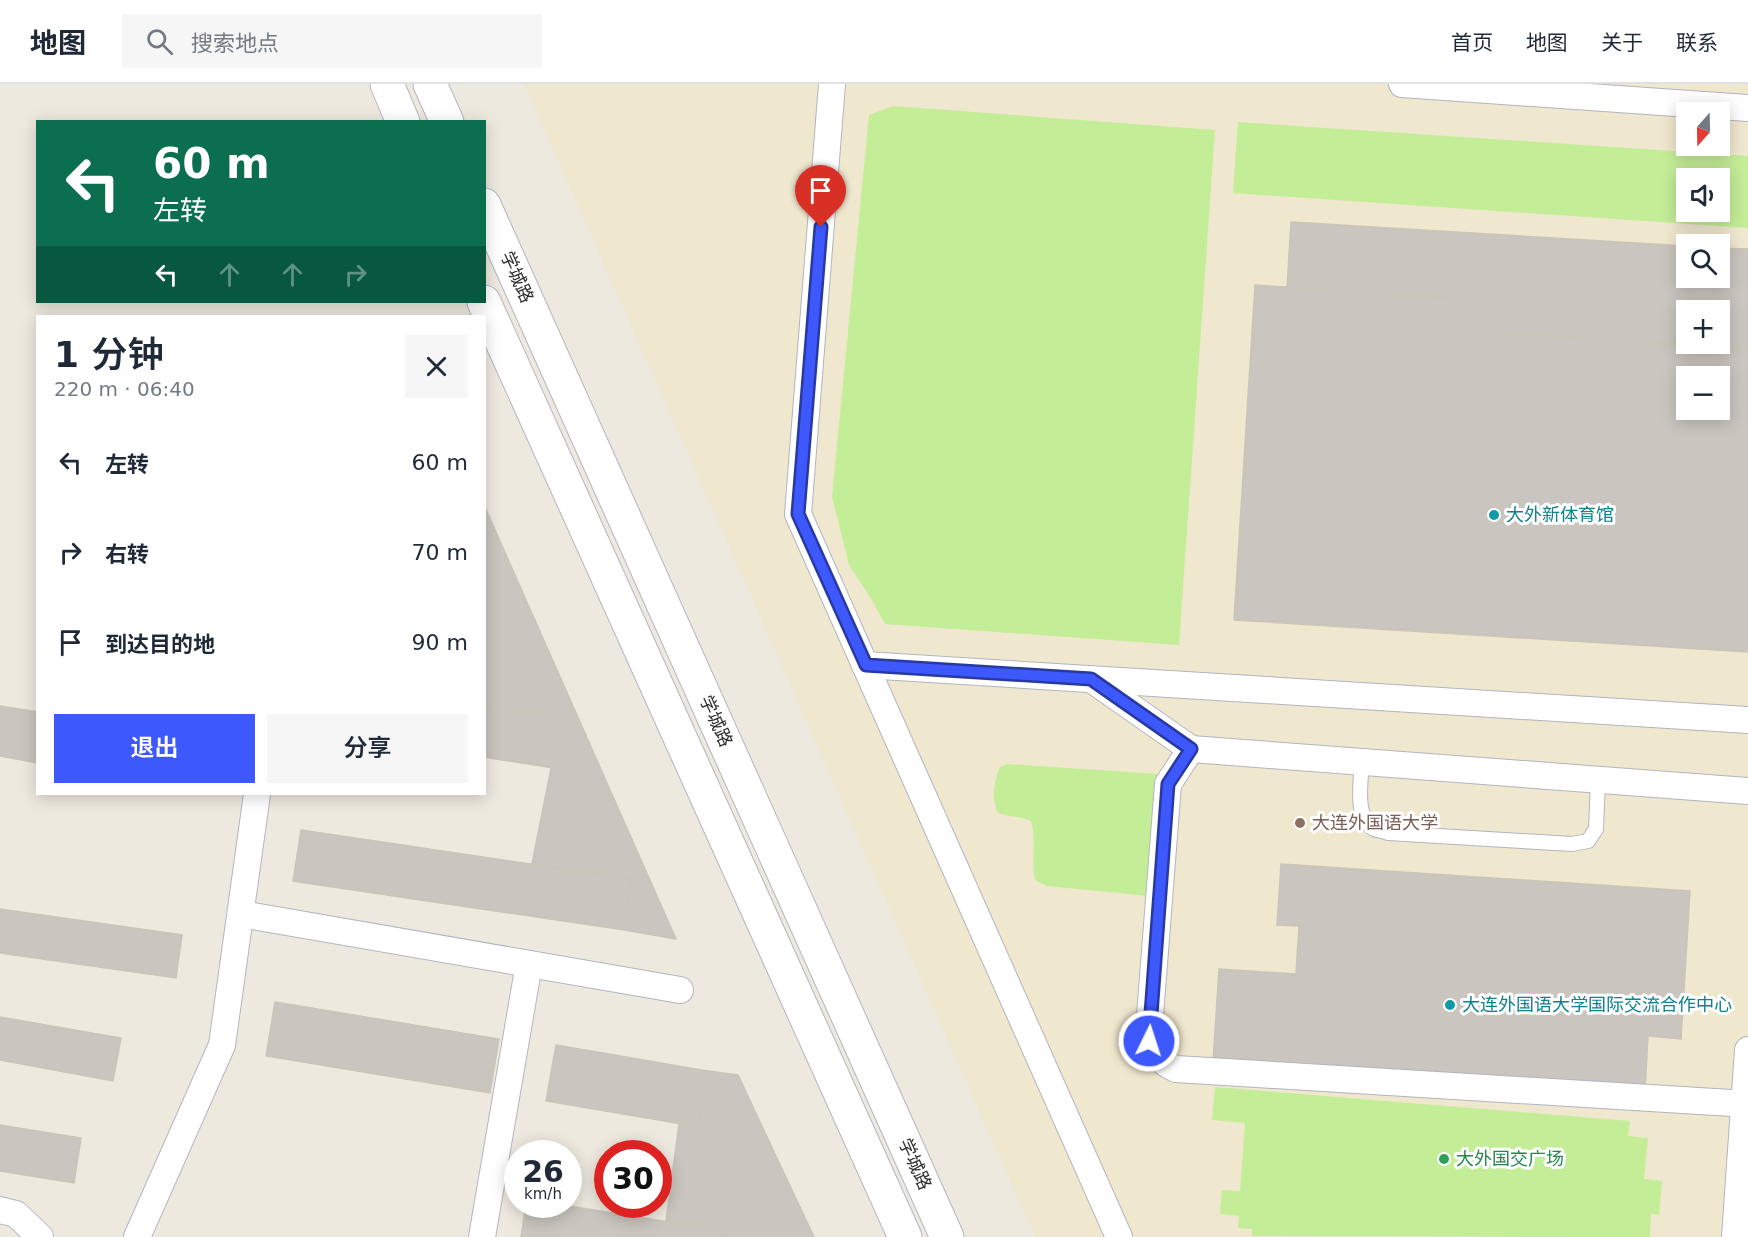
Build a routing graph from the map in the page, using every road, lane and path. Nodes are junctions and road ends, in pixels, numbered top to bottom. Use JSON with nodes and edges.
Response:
{"nodes":[{"id":1,"x":387,"y":84,"type":"edge"},
{"id":2,"x":430,"y":84,"type":"edge"},
{"id":3,"x":832,"y":84,"type":"edge"},
{"id":4,"x":1402,"y":84,"type":"edge"},
{"id":5,"x":1660,"y":93,"type":"edge"},
{"id":6,"x":1748,"y":108,"type":"edge"},
{"id":7,"x":403,"y":120,"type":"edge"},
{"id":8,"x":446,"y":120,"type":"edge"},
{"id":9,"x":486,"y":209,"type":"edge"},
{"id":10,"x":484,"y":303,"type":"edge"},
{"id":11,"x":866,"y":665,"type":"junction"},
{"id":12,"x":1091,"y":679,"type":"junction"},
{"id":13,"x":1748,"y":720,"type":"edge"},
{"id":14,"x":1191,"y":749,"type":"junction"},
{"id":15,"x":1362,"y":762,"type":"junction"},
{"id":16,"x":1598,"y":780,"type":"junction"},
{"id":17,"x":1748,"y":791,"type":"edge"},
{"id":18,"x":257,"y":795,"type":"edge"},
{"id":19,"x":241,"y":914,"type":"junction"},
{"id":20,"x":529,"y":964,"type":"junction"},
{"id":21,"x":680,"y":990,"type":"dead end"},
{"id":22,"x":1748,"y":1050,"type":"edge"},
{"id":23,"x":1746,"y":1104,"type":"edge"},
{"id":24,"x":0,"y":1210,"type":"edge"},
{"id":25,"x":40,"y":1237,"type":"edge"},
{"id":26,"x":137,"y":1237,"type":"edge"},
{"id":27,"x":482,"y":1237,"type":"edge"},
{"id":28,"x":905,"y":1237,"type":"edge"},
{"id":29,"x":947,"y":1237,"type":"edge"},
{"id":30,"x":1119,"y":1237,"type":"edge"},
{"id":31,"x":1735,"y":1237,"type":"edge"}],
"edges":[{"from":1,"to":7,"type":"main road"},
{"from":2,"to":8,"type":"main road"},
{"from":3,"to":11,"type":"street"},
{"from":4,"to":5,"type":"street"},
{"from":5,"to":6,"type":"street"},
{"from":9,"to":29,"type":"main road","name":"学城路"},
{"from":10,"to":28,"type":"main road"},
{"from":11,"to":12,"type":"street"},
{"from":11,"to":30,"type":"street"},
{"from":12,"to":13,"type":"street"},
{"from":12,"to":14,"type":"street"},
{"from":14,"to":15,"type":"street"},
{"from":14,"to":23,"type":"street"},
{"from":15,"to":16,"type":"street"},
{"from":15,"to":16,"type":"lane"},
{"from":16,"to":17,"type":"street"},
{"from":18,"to":19,"type":"street"},
{"from":19,"to":20,"type":"street"},
{"from":19,"to":26,"type":"street"},
{"from":20,"to":21,"type":"street"},
{"from":20,"to":27,"type":"street"},
{"from":22,"to":23,"type":"street"},
{"from":23,"to":31,"type":"street"},
{"from":24,"to":25,"type":"street"}]}
